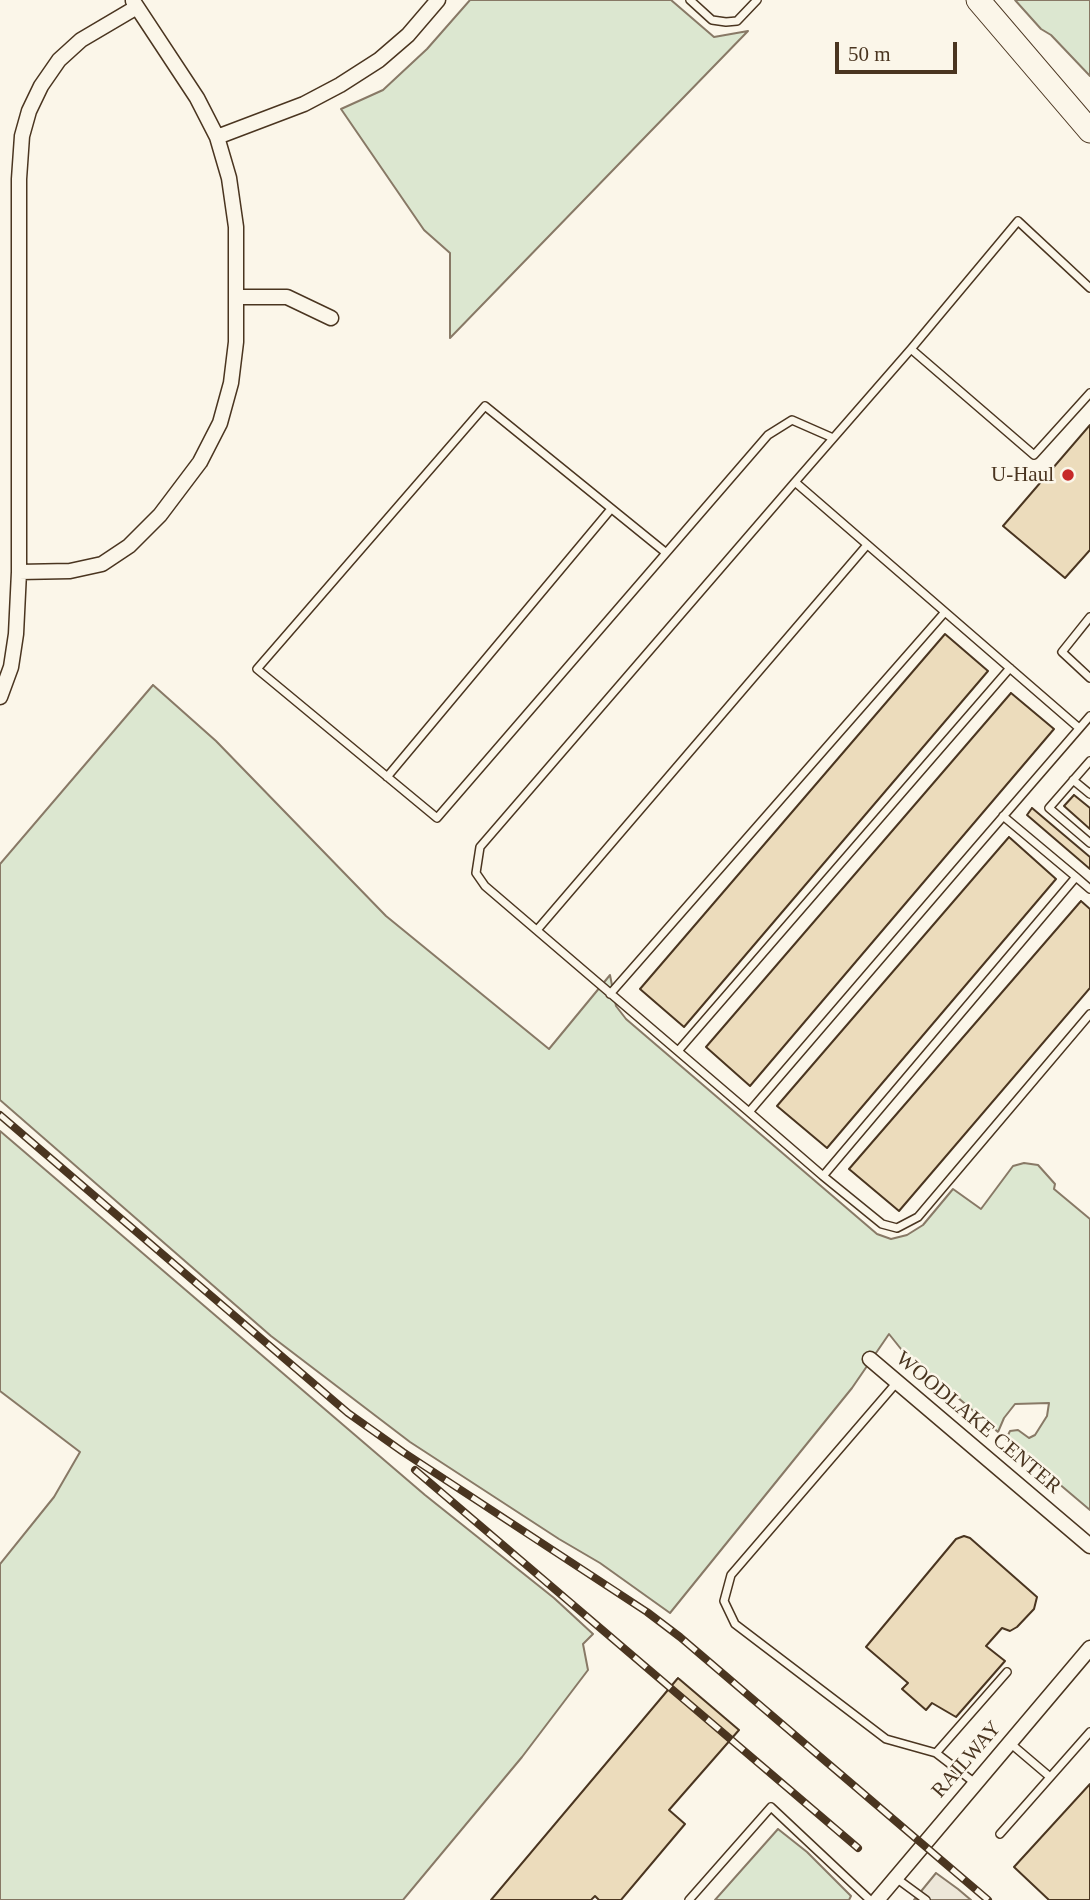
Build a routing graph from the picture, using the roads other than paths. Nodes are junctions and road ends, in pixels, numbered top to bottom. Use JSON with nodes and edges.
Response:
{"nodes":[{"id":1,"x":438,"y":0,"type":"edge"},
{"id":2,"x":690,"y":0,"type":"edge"},
{"id":3,"x":757,"y":0,"type":"edge"},
{"id":4,"x":978,"y":0,"type":"edge"},
{"id":5,"x":134,"y":4,"type":"edge"},
{"id":6,"x":1090,"y":131,"type":"edge"},
{"id":7,"x":217,"y":137,"type":"junction"},
{"id":8,"x":1090,"y":288,"type":"edge"},
{"id":9,"x":236,"y":297,"type":"junction"},
{"id":10,"x":331,"y":318,"type":"dead end"},
{"id":11,"x":911,"y":349,"type":"junction"},
{"id":12,"x":1090,"y":394,"type":"edge"},
{"id":13,"x":833,"y":438,"type":"junction"},
{"id":14,"x":795,"y":482,"type":"junction"},
{"id":15,"x":611,"y":509,"type":"junction"},
{"id":16,"x":867,"y":545,"type":"junction"},
{"id":17,"x":664,"y":552,"type":"junction"},
{"id":18,"x":19,"y":572,"type":"junction"},
{"id":19,"x":944,"y":612,"type":"junction"},
{"id":20,"x":1090,"y":617,"type":"edge"},
{"id":21,"x":1010,"y":668,"type":"junction"},
{"id":22,"x":1090,"y":678,"type":"edge"},
{"id":23,"x":0,"y":697,"type":"edge"},
{"id":24,"x":1090,"y":716,"type":"edge"},
{"id":25,"x":1079,"y":728,"type":"junction"},
{"id":26,"x":1090,"y":761,"type":"edge"},
{"id":27,"x":387,"y":777,"type":"junction"},
{"id":28,"x":1073,"y":780,"type":"junction"},
{"id":29,"x":1090,"y":794,"type":"edge"},
{"id":30,"x":1003,"y":816,"type":"junction"},
{"id":31,"x":1090,"y":843,"type":"edge"},
{"id":32,"x":1076,"y":877,"type":"junction"},
{"id":33,"x":1090,"y":889,"type":"edge"},
{"id":34,"x":537,"y":930,"type":"junction"},
{"id":35,"x":610,"y":993,"type":"junction"},
{"id":36,"x":1090,"y":1013,"type":"edge"},
{"id":37,"x":678,"y":1051,"type":"junction"},
{"id":38,"x":749,"y":1112,"type":"junction"},
{"id":39,"x":823,"y":1176,"type":"junction"},
{"id":40,"x":870,"y":1359,"type":"dead end"},
{"id":41,"x":898,"y":1381,"type":"junction"},
{"id":42,"x":1090,"y":1546,"type":"edge"},
{"id":43,"x":1090,"y":1648,"type":"edge"},
{"id":44,"x":1007,"y":1672,"type":"dead end"},
{"id":45,"x":1090,"y":1732,"type":"edge"},
{"id":46,"x":1010,"y":1743,"type":"junction"},
{"id":47,"x":936,"y":1753,"type":"junction"},
{"id":48,"x":1050,"y":1777,"type":"junction"},
{"id":49,"x":975,"y":1783,"type":"junction"},
{"id":50,"x":1000,"y":1834,"type":"dead end"},
{"id":51,"x":896,"y":1878,"type":"junction"},
{"id":52,"x":689,"y":1900,"type":"edge"},
{"id":53,"x":870,"y":1900,"type":"edge"},
{"id":54,"x":877,"y":1900,"type":"edge"},
{"id":55,"x":926,"y":1900,"type":"edge"}],
"edges":[{"from":1,"to":7,"type":"street"},
{"from":2,"to":3,"type":"lane"},
{"from":4,"to":6,"type":"main road"},
{"from":5,"to":7,"type":"street"},
{"from":5,"to":18,"type":"street"},
{"from":7,"to":9,"type":"street"},
{"from":8,"to":11,"type":"lane"},
{"from":9,"to":10,"type":"street"},
{"from":9,"to":18,"type":"street"},
{"from":11,"to":12,"type":"lane"},
{"from":11,"to":13,"type":"lane"},
{"from":13,"to":14,"type":"lane"},
{"from":13,"to":17,"type":"lane"},
{"from":14,"to":16,"type":"lane"},
{"from":14,"to":34,"type":"lane"},
{"from":15,"to":17,"type":"lane"},
{"from":15,"to":27,"type":"lane"},
{"from":15,"to":27,"type":"lane"},
{"from":16,"to":19,"type":"lane"},
{"from":16,"to":34,"type":"lane"},
{"from":17,"to":27,"type":"lane"},
{"from":18,"to":23,"type":"street"},
{"from":19,"to":21,"type":"lane"},
{"from":19,"to":35,"type":"lane"},
{"from":20,"to":22,"type":"lane"},
{"from":21,"to":25,"type":"lane"},
{"from":21,"to":37,"type":"lane"},
{"from":24,"to":25,"type":"lane"},
{"from":25,"to":30,"type":"lane"},
{"from":26,"to":28,"type":"lane"},
{"from":28,"to":29,"type":"lane"},
{"from":28,"to":31,"type":"lane"},
{"from":30,"to":32,"type":"lane"},
{"from":30,"to":38,"type":"lane"},
{"from":32,"to":33,"type":"lane"},
{"from":32,"to":39,"type":"lane"},
{"from":34,"to":35,"type":"lane"},
{"from":35,"to":37,"type":"lane"},
{"from":36,"to":39,"type":"lane"},
{"from":37,"to":38,"type":"lane"},
{"from":38,"to":39,"type":"lane"},
{"from":40,"to":41,"type":"street","name":"WOODLAKE CENTER"},
{"from":41,"to":42,"type":"street","name":"WOODLAKE CENTER"},
{"from":41,"to":47,"type":"lane"},
{"from":43,"to":46,"type":"street","name":"RAILWAY"},
{"from":44,"to":47,"type":"lane"},
{"from":45,"to":48,"type":"lane"},
{"from":46,"to":48,"type":"lane"},
{"from":46,"to":49,"type":"street","name":"RAILWAY"},
{"from":47,"to":49,"type":"lane"},
{"from":48,"to":50,"type":"lane"},
{"from":49,"to":51,"type":"street","name":"RAILWAY"},
{"from":51,"to":54,"type":"street","name":"RAILWAY"},
{"from":51,"to":55,"type":"lane"},
{"from":52,"to":53,"type":"lane"}]}
